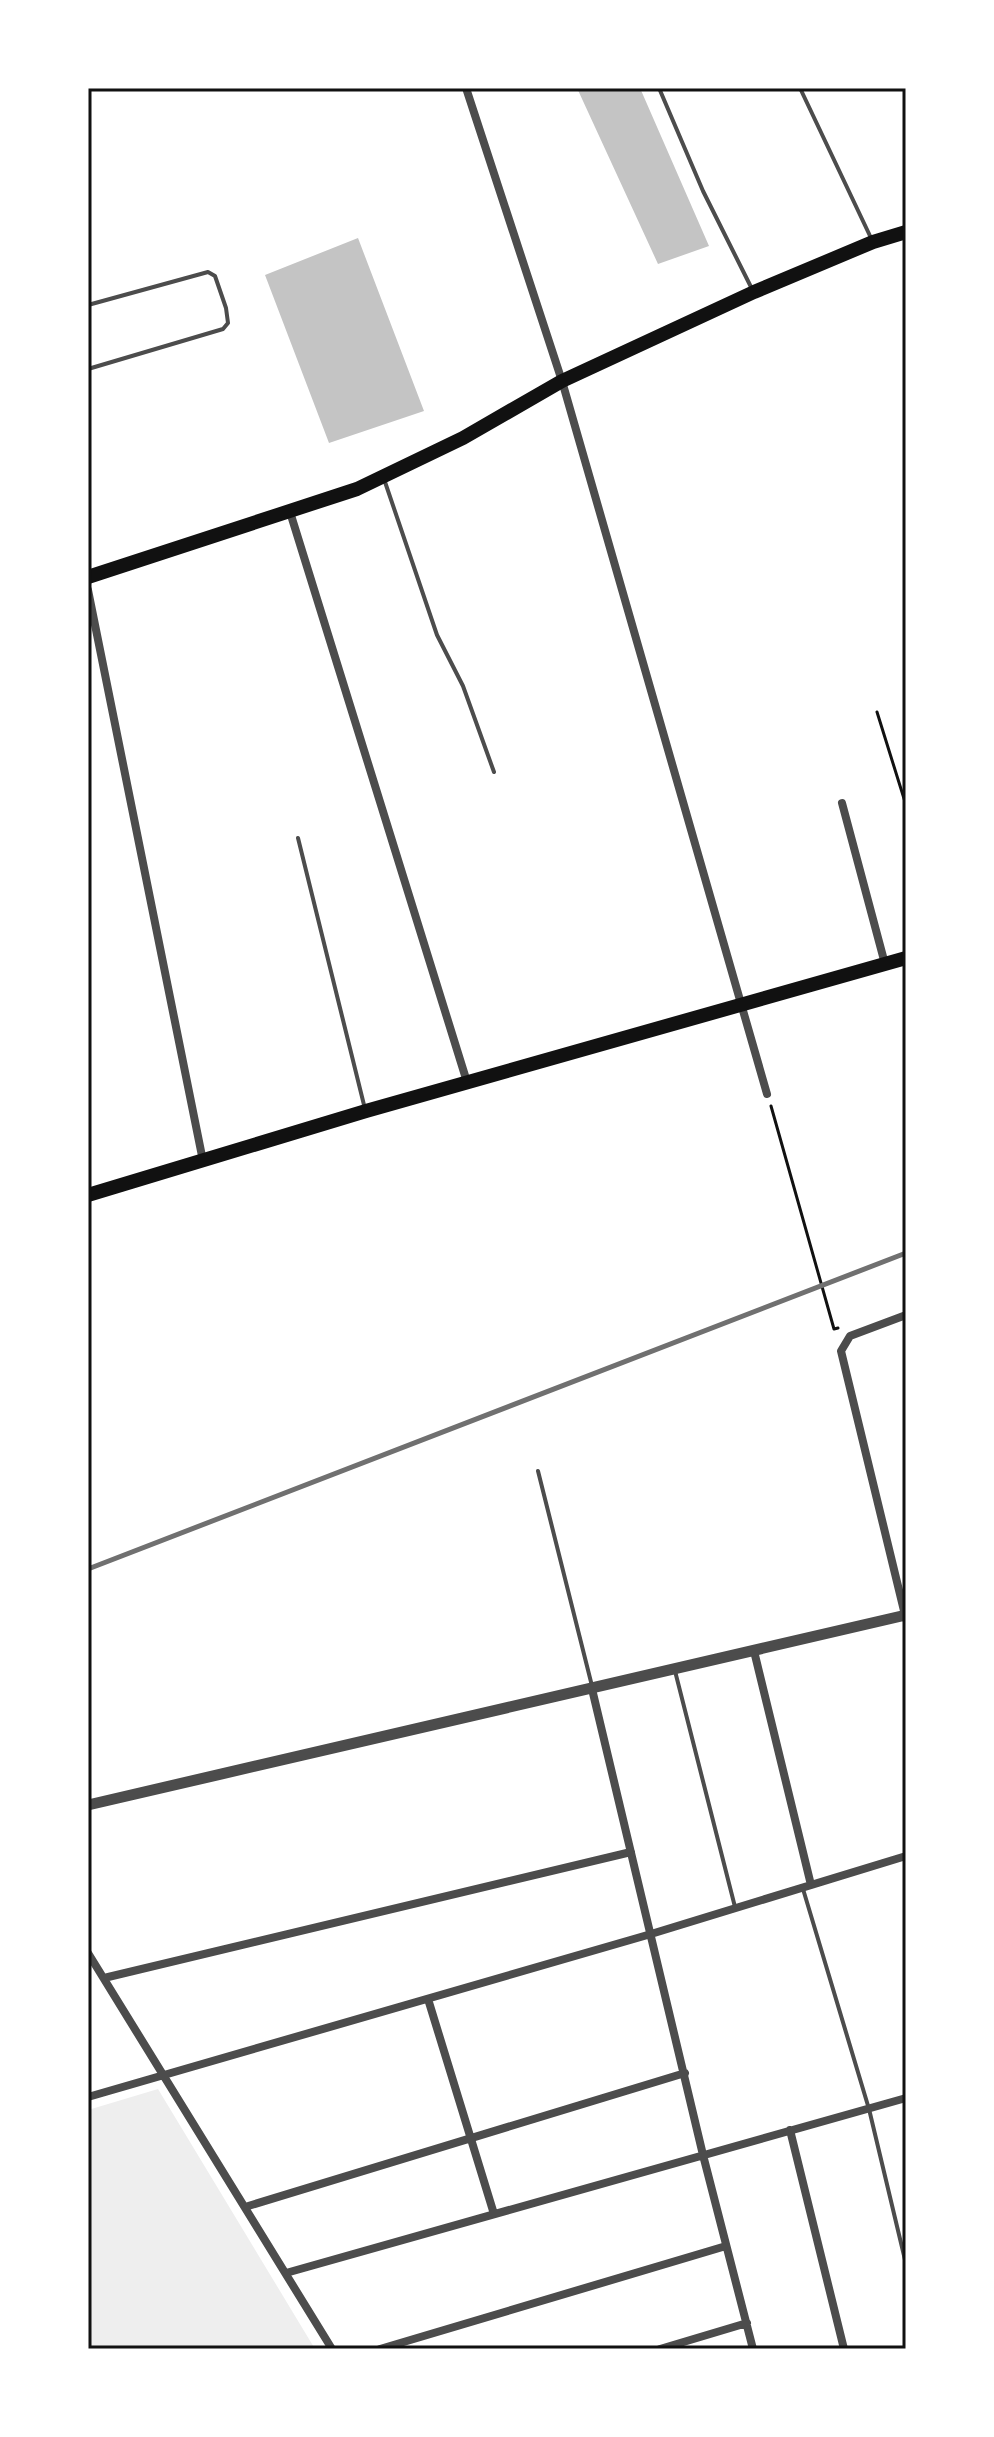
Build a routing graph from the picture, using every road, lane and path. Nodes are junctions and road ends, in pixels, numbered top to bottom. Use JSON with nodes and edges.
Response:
{"nodes":[{"id":1,"x":466,"y":88,"type":"edge"},
{"id":2,"x":659,"y":88,"type":"edge"},
{"id":3,"x":800,"y":88,"type":"edge"},
{"id":4,"x":906,"y":232,"type":"edge"},
{"id":5,"x":873,"y":242,"type":"junction"},
{"id":6,"x":754,"y":292,"type":"junction"},
{"id":7,"x":88,"y":305,"type":"edge"},
{"id":8,"x":88,"y":369,"type":"edge"},
{"id":9,"x":562,"y":381,"type":"junction"},
{"id":10,"x":384,"y":477,"type":"junction"},
{"id":11,"x":290,"y":512,"type":"junction"},
{"id":12,"x":88,"y":577,"type":"edge"},
{"id":13,"x":88,"y":590,"type":"edge"},
{"id":14,"x":877,"y":712,"type":"dead end"},
{"id":15,"x":494,"y":772,"type":"dead end"},
{"id":16,"x":842,"y":803,"type":"dead end"},
{"id":17,"x":906,"y":805,"type":"edge"},
{"id":18,"x":298,"y":838,"type":"dead end"},
{"id":19,"x":906,"y":958,"type":"edge"},
{"id":20,"x":885,"y":964,"type":"junction"},
{"id":21,"x":741,"y":1004,"type":"junction"},
{"id":22,"x":467,"y":1082,"type":"junction"},
{"id":23,"x":767,"y":1094,"type":"dead end"},
{"id":24,"x":366,"y":1111,"type":"junction"},
{"id":25,"x":772,"y":1111,"type":"dead end"},
{"id":26,"x":203,"y":1161,"type":"junction"},
{"id":27,"x":88,"y":1195,"type":"edge"},
{"id":28,"x":906,"y":1315,"type":"edge"},
{"id":29,"x":849,"y":1324,"type":"dead end"},
{"id":30,"x":538,"y":1471,"type":"dead end"},
{"id":31,"x":906,"y":1617,"type":"edge"},
{"id":32,"x":754,"y":1651,"type":"junction"},
{"id":33,"x":675,"y":1669,"type":"junction"},
{"id":34,"x":592,"y":1689,"type":"junction"},
{"id":35,"x":88,"y":1805,"type":"edge"},
{"id":36,"x":631,"y":1852,"type":"junction"},
{"id":37,"x":906,"y":1856,"type":"edge"},
{"id":38,"x":807,"y":1886,"type":"junction"},
{"id":39,"x":736,"y":1909,"type":"junction"},
{"id":40,"x":651,"y":1934,"type":"junction"},
{"id":41,"x":88,"y":1953,"type":"edge"},
{"id":42,"x":104,"y":1978,"type":"junction"},
{"id":43,"x":428,"y":1999,"type":"junction"},
{"id":44,"x":685,"y":2073,"type":"junction"},
{"id":45,"x":164,"y":2074,"type":"junction"},
{"id":46,"x":88,"y":2097,"type":"edge"},
{"id":47,"x":906,"y":2098,"type":"edge"},
{"id":48,"x":869,"y":2109,"type":"junction"},
{"id":49,"x":790,"y":2130,"type":"junction"},
{"id":50,"x":472,"y":2139,"type":"junction"},
{"id":51,"x":703,"y":2155,"type":"junction"},
{"id":52,"x":245,"y":2207,"type":"junction"},
{"id":53,"x":494,"y":2214,"type":"junction"},
{"id":54,"x":726,"y":2246,"type":"junction"},
{"id":55,"x":906,"y":2264,"type":"edge"},
{"id":56,"x":286,"y":2273,"type":"junction"},
{"id":57,"x":747,"y":2323,"type":"junction"},
{"id":58,"x":332,"y":2349,"type":"edge"},
{"id":59,"x":380,"y":2349,"type":"edge"},
{"id":60,"x":660,"y":2349,"type":"edge"},
{"id":61,"x":753,"y":2349,"type":"edge"},
{"id":62,"x":844,"y":2349,"type":"edge"}],
"edges":[{"from":1,"to":9,"type":"street"},
{"from":2,"to":6,"type":"lane"},
{"from":3,"to":5,"type":"lane"},
{"from":4,"to":5,"type":"main road"},
{"from":5,"to":6,"type":"main road"},
{"from":6,"to":9,"type":"main road"},
{"from":7,"to":8,"type":"lane"},
{"from":9,"to":10,"type":"main road"},
{"from":9,"to":21,"type":"street"},
{"from":10,"to":11,"type":"main road"},
{"from":10,"to":15,"type":"lane"},
{"from":11,"to":12,"type":"main road"},
{"from":11,"to":22,"type":"street"},
{"from":13,"to":26,"type":"street"},
{"from":14,"to":17,"type":"path"},
{"from":16,"to":20,"type":"street"},
{"from":18,"to":24,"type":"lane"},
{"from":19,"to":20,"type":"main road"},
{"from":20,"to":21,"type":"main road"},
{"from":21,"to":22,"type":"main road"},
{"from":21,"to":23,"type":"street"},
{"from":22,"to":24,"type":"main road"},
{"from":24,"to":26,"type":"main road"},
{"from":25,"to":29,"type":"path"},
{"from":26,"to":27,"type":"main road"},
{"from":28,"to":31,"type":"street"},
{"from":30,"to":34,"type":"lane"},
{"from":31,"to":32,"type":"street"},
{"from":32,"to":33,"type":"street"},
{"from":32,"to":38,"type":"street"},
{"from":33,"to":34,"type":"street"},
{"from":33,"to":39,"type":"lane"},
{"from":34,"to":35,"type":"street"},
{"from":34,"to":36,"type":"street"},
{"from":36,"to":40,"type":"street"},
{"from":36,"to":42,"type":"street"},
{"from":37,"to":38,"type":"street"},
{"from":38,"to":39,"type":"street"},
{"from":38,"to":48,"type":"lane"},
{"from":39,"to":40,"type":"street"},
{"from":40,"to":43,"type":"street"},
{"from":40,"to":44,"type":"street"},
{"from":41,"to":42,"type":"street"},
{"from":42,"to":45,"type":"street"},
{"from":43,"to":45,"type":"street"},
{"from":43,"to":50,"type":"street"},
{"from":44,"to":50,"type":"street"},
{"from":44,"to":51,"type":"street"},
{"from":45,"to":46,"type":"street"},
{"from":45,"to":52,"type":"street"},
{"from":47,"to":48,"type":"street"},
{"from":48,"to":49,"type":"street"},
{"from":48,"to":55,"type":"lane"},
{"from":49,"to":51,"type":"street"},
{"from":49,"to":62,"type":"street"},
{"from":50,"to":52,"type":"street"},
{"from":50,"to":53,"type":"street"},
{"from":51,"to":53,"type":"street"},
{"from":51,"to":54,"type":"street"},
{"from":52,"to":56,"type":"street"},
{"from":53,"to":56,"type":"street"},
{"from":54,"to":57,"type":"street"},
{"from":54,"to":59,"type":"street"},
{"from":56,"to":58,"type":"street"},
{"from":57,"to":60,"type":"street"},
{"from":57,"to":61,"type":"street"}]}
